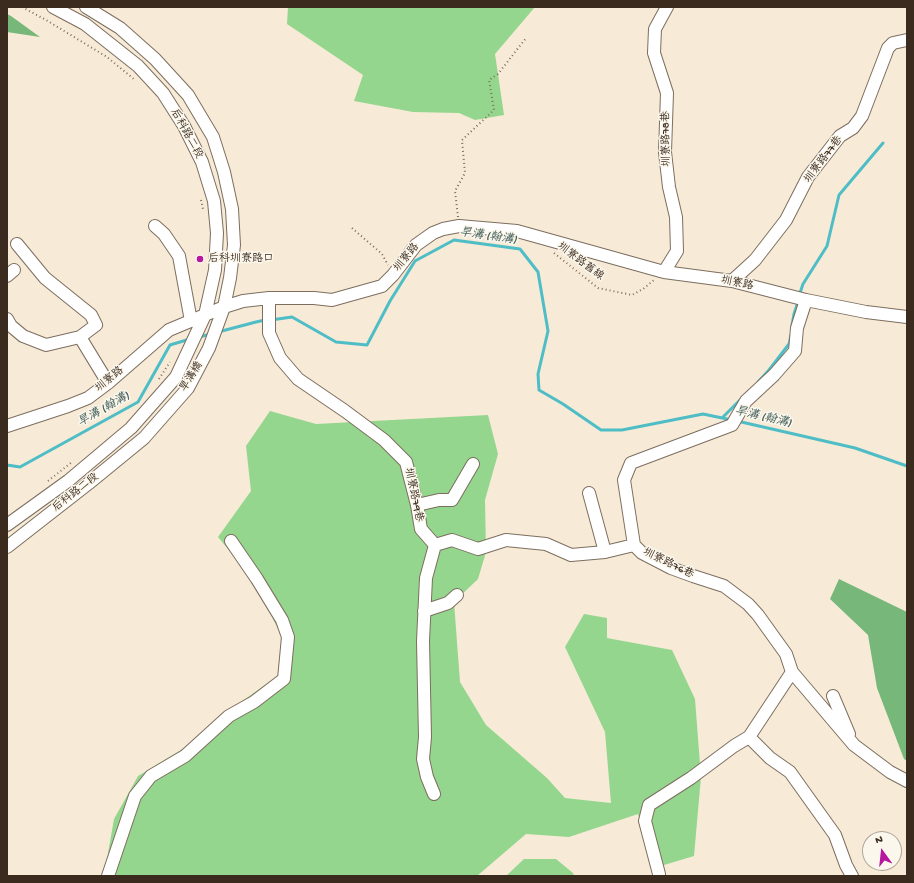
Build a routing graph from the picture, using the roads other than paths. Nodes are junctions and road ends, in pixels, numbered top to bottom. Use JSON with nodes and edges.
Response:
{"nodes":[{"id":1,"x":53,"y":7,"type":"edge"},
{"id":2,"x":86,"y":7,"type":"edge"},
{"id":3,"x":667,"y":7,"type":"edge"},
{"id":4,"x":907,"y":40,"type":"edge"},
{"id":5,"x":155,"y":226,"type":"dead end"},
{"id":6,"x":17,"y":244,"type":"dead end"},
{"id":7,"x":664,"y":272,"type":"junction"},
{"id":8,"x":732,"y":281,"type":"junction"},
{"id":9,"x":268,"y":298,"type":"junction"},
{"id":10,"x":806,"y":300,"type":"junction"},
{"id":11,"x":224,"y":307,"type":"junction"},
{"id":12,"x":205,"y":315,"type":"junction"},
{"id":13,"x":907,"y":317,"type":"edge"},
{"id":14,"x":7,"y":319,"type":"edge"},
{"id":15,"x":191,"y":322,"type":"junction"},
{"id":16,"x":80,"y":337,"type":"junction"},
{"id":17,"x":108,"y":383,"type":"junction"},
{"id":18,"x":7,"y":426,"type":"edge"},
{"id":19,"x":131,"y":428,"type":"joint"},
{"id":20,"x":144,"y":438,"type":"joint"},
{"id":21,"x":474,"y":464,"type":"dead end"},
{"id":22,"x":589,"y":493,"type":"dead end"},
{"id":23,"x":417,"y":505,"type":"junction"},
{"id":24,"x":7,"y":525,"type":"edge"},
{"id":25,"x":231,"y":541,"type":"dead end"},
{"id":26,"x":634,"y":544,"type":"junction"},
{"id":27,"x":435,"y":545,"type":"junction"},
{"id":28,"x":7,"y":547,"type":"edge"},
{"id":29,"x":605,"y":552,"type":"junction"},
{"id":30,"x":457,"y":595,"type":"dead end"},
{"id":31,"x":424,"y":611,"type":"junction"},
{"id":32,"x":792,"y":672,"type":"junction"},
{"id":33,"x":833,"y":696,"type":"dead end"},
{"id":34,"x":749,"y":737,"type":"junction"},
{"id":35,"x":854,"y":745,"type":"junction"},
{"id":36,"x":907,"y":781,"type":"edge"},
{"id":37,"x":434,"y":794,"type":"dead end"},
{"id":38,"x":659,"y":874,"type":"dead end"},
{"id":39,"x":108,"y":876,"type":"edge"},
{"id":40,"x":852,"y":876,"type":"edge"}],
"edges":[{"from":1,"to":12,"type":"street","name":"后科路二段"},
{"from":2,"to":11,"type":"street","name":"后科路二段"},
{"from":3,"to":7,"type":"street","name":"圳寮路78巷"},
{"from":4,"to":8,"type":"street","name":"圳寮路77巷"},
{"from":5,"to":15,"type":"street"},
{"from":6,"to":16,"type":"street"},
{"from":7,"to":8,"type":"street","name":"圳寮路"},
{"from":7,"to":9,"type":"street","name":"圳寮路"},
{"from":8,"to":10,"type":"street","name":"圳寮路"},
{"from":9,"to":11,"type":"street","name":"圳寮路"},
{"from":9,"to":23,"type":"street","name":"圳寮路79巷"},
{"from":10,"to":13,"type":"street","name":"圳寮路"},
{"from":10,"to":26,"type":"street","name":"圳寮路76巷"},
{"from":11,"to":12,"type":"street","name":"圳寮路"},
{"from":11,"to":20,"type":"street","name":"旱溝橋"},
{"from":12,"to":15,"type":"street","name":"圳寮路"},
{"from":12,"to":19,"type":"street","name":"旱溝橋"},
{"from":14,"to":16,"type":"street"},
{"from":15,"to":17,"type":"street","name":"圳寮路"},
{"from":16,"to":17,"type":"street"},
{"from":17,"to":18,"type":"street","name":"圳寮路"},
{"from":19,"to":24,"type":"street","name":"后科路二段"},
{"from":20,"to":28,"type":"street","name":"后科路二段"},
{"from":21,"to":23,"type":"street"},
{"from":22,"to":29,"type":"street"},
{"from":23,"to":27,"type":"street","name":"圳寮路79巷"},
{"from":25,"to":39,"type":"street"},
{"from":26,"to":29,"type":"street"},
{"from":26,"to":32,"type":"street","name":"圳寮路76巷"},
{"from":27,"to":29,"type":"street"},
{"from":27,"to":31,"type":"street"},
{"from":30,"to":31,"type":"street"},
{"from":31,"to":37,"type":"street"},
{"from":32,"to":34,"type":"street"},
{"from":32,"to":35,"type":"street","name":"圳寮路76巷"},
{"from":33,"to":35,"type":"street"},
{"from":34,"to":38,"type":"street"},
{"from":34,"to":40,"type":"street"},
{"from":35,"to":36,"type":"street","name":"圳寮路76巷"}]}
